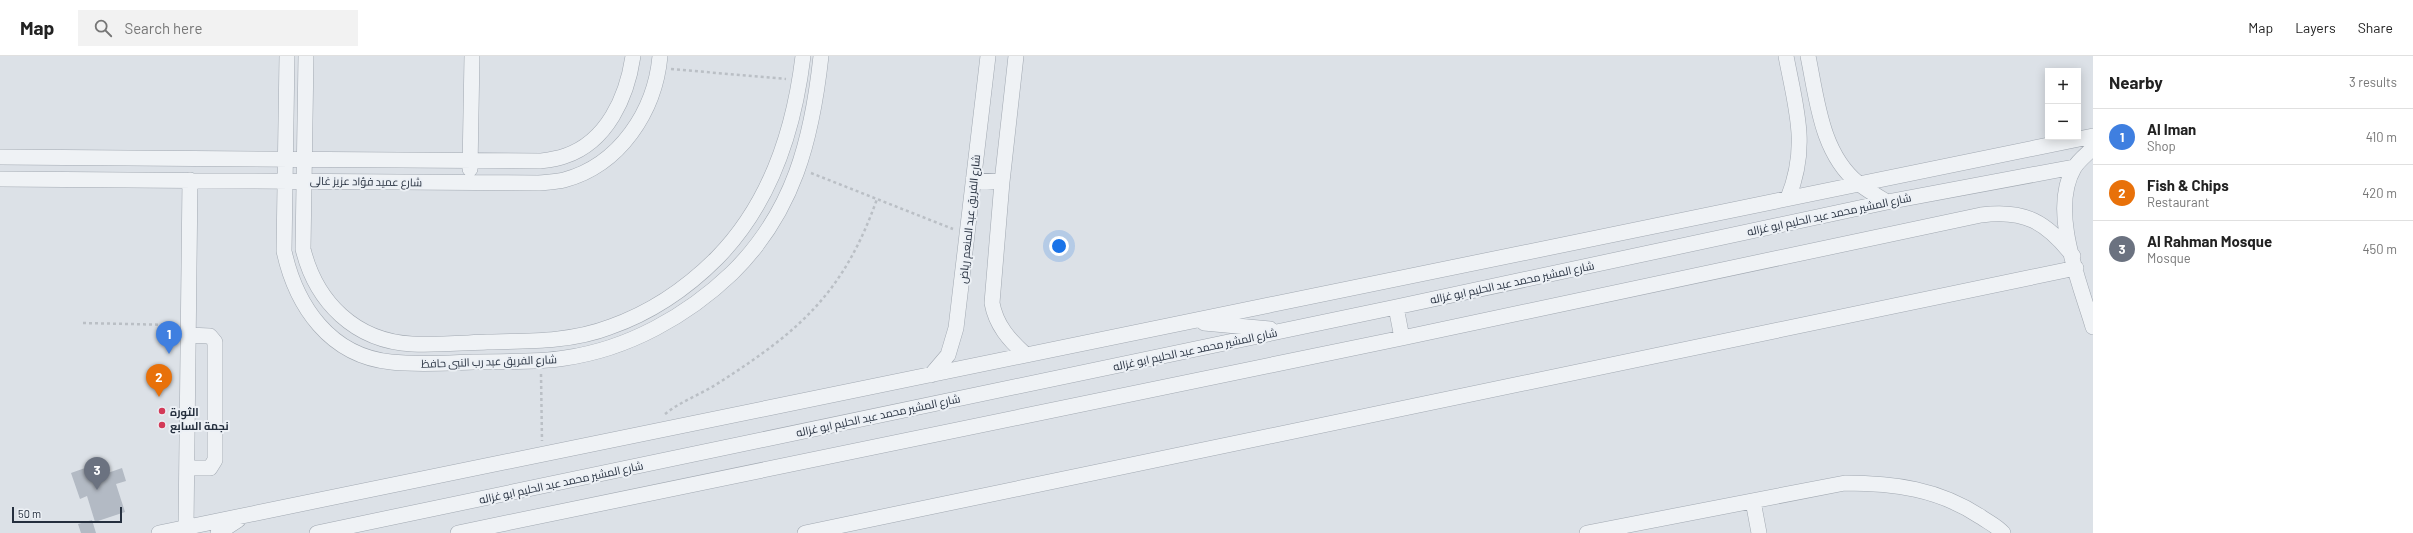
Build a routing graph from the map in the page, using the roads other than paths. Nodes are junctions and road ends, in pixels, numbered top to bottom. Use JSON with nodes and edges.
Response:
{"nodes":[{"id":1,"x":287,"y":56,"type":"edge"},
{"id":2,"x":306,"y":56,"type":"edge"},
{"id":3,"x":472,"y":56,"type":"edge"},
{"id":4,"x":633,"y":56,"type":"edge"},
{"id":5,"x":803,"y":56,"type":"edge"},
{"id":6,"x":821,"y":56,"type":"edge"},
{"id":7,"x":988,"y":56,"type":"edge"},
{"id":8,"x":1016,"y":56,"type":"edge"},
{"id":9,"x":1786,"y":56,"type":"edge"},
{"id":10,"x":1808,"y":56,"type":"edge"},
{"id":11,"x":660,"y":62,"type":"edge"},
{"id":12,"x":2093,"y":136,"type":"edge"},
{"id":13,"x":2093,"y":148,"type":"edge"},
{"id":14,"x":0,"y":156,"type":"edge"},
{"id":15,"x":285,"y":159,"type":"junction"},
{"id":16,"x":305,"y":159,"type":"junction"},
{"id":17,"x":470,"y":161,"type":"junction"},
{"id":18,"x":2074,"y":167,"type":"junction"},
{"id":19,"x":0,"y":179,"type":"edge"},
{"id":20,"x":190,"y":180,"type":"junction"},
{"id":21,"x":973,"y":180,"type":"junction"},
{"id":22,"x":285,"y":181,"type":"junction"},
{"id":23,"x":304,"y":181,"type":"junction"},
{"id":24,"x":469,"y":182,"type":"junction"},
{"id":25,"x":1002,"y":182,"type":"junction"},
{"id":26,"x":1857,"y":183,"type":"junction"},
{"id":27,"x":1788,"y":198,"type":"junction"},
{"id":28,"x":1887,"y":202,"type":"junction"},
{"id":29,"x":2074,"y":262,"type":"junction"},
{"id":30,"x":1396,"y":307,"type":"junction"},
{"id":31,"x":1188,"y":322,"type":"junction"},
{"id":32,"x":2093,"y":324,"type":"edge"},
{"id":33,"x":188,"y":330,"type":"junction"},
{"id":34,"x":1284,"y":330,"type":"junction"},
{"id":35,"x":1402,"y":338,"type":"junction"},
{"id":36,"x":1026,"y":355,"type":"junction"},
{"id":37,"x":931,"y":375,"type":"junction"},
{"id":38,"x":187,"y":468,"type":"junction"},
{"id":39,"x":1753,"y":501,"type":"junction"},
{"id":40,"x":244,"y":517,"type":"junction"},
{"id":41,"x":186,"y":527,"type":"junction"},
{"id":42,"x":482,"y":531,"type":"edge"},
{"id":43,"x":159,"y":533,"type":"edge"},
{"id":44,"x":218,"y":533,"type":"edge"},
{"id":45,"x":316,"y":533,"type":"edge"},
{"id":46,"x":458,"y":533,"type":"edge"},
{"id":47,"x":805,"y":533,"type":"edge"},
{"id":48,"x":1587,"y":533,"type":"edge"},
{"id":49,"x":1759,"y":533,"type":"edge"},
{"id":50,"x":2003,"y":533,"type":"edge"}],
"edges":[{"from":1,"to":15,"type":"street","name":"شارع الفريق عبد رب النبى حافظ"},
{"from":2,"to":16,"type":"street","name":"شارع الفريق عبد رب النبى حافظ"},
{"from":3,"to":17,"type":"street"},
{"from":4,"to":17,"type":"street","name":"شارع عميد فؤاد عزيز غالى"},
{"from":5,"to":23,"type":"street","name":"شارع الفريق عبد رب النبى حافظ"},
{"from":6,"to":22,"type":"street","name":"شارع الفريق عبد رب النبى حافظ"},
{"from":7,"to":21,"type":"street","name":"شارع الفريق عبد المنعم رياض"},
{"from":8,"to":25,"type":"street"},
{"from":9,"to":27,"type":"street"},
{"from":10,"to":26,"type":"street"},
{"from":11,"to":24,"type":"street","name":"شارع عميد فؤاد عزيز غالى"},
{"from":12,"to":26,"type":"street"},
{"from":13,"to":18,"type":"street"},
{"from":14,"to":15,"type":"street","name":"شارع عميد فؤاد عزيز غالى"},
{"from":15,"to":16,"type":"street","name":"شارع عميد فؤاد عزيز غالى"},
{"from":15,"to":22,"type":"street","name":"شارع الفريق عبد رب النبى حافظ"},
{"from":16,"to":17,"type":"street","name":"شارع عميد فؤاد عزيز غالى"},
{"from":16,"to":23,"type":"street","name":"شارع الفريق عبد رب النبى حافظ"},
{"from":17,"to":24,"type":"street"},
{"from":18,"to":28,"type":"street","name":"شارع المشير محمد عبد الحليم ابو غزاله"},
{"from":18,"to":29,"type":"street"},
{"from":19,"to":20,"type":"street","name":"شارع عميد فؤاد عزيز غالى"},
{"from":20,"to":22,"type":"street","name":"شارع عميد فؤاد عزيز غالى"},
{"from":20,"to":33,"type":"street"},
{"from":21,"to":25,"type":"street"},
{"from":21,"to":37,"type":"street","name":"شارع الفريق عبد المنعم رياض"},
{"from":22,"to":23,"type":"street","name":"شارع عميد فؤاد عزيز غالى"},
{"from":23,"to":24,"type":"street","name":"شارع عميد فؤاد عزيز غالى"},
{"from":25,"to":36,"type":"street"},
{"from":26,"to":27,"type":"street"},
{"from":26,"to":28,"type":"street"},
{"from":27,"to":31,"type":"street"},
{"from":28,"to":30,"type":"street","name":"شارع المشير محمد عبد الحليم ابو غزاله"},
{"from":29,"to":32,"type":"street"},
{"from":29,"to":35,"type":"street"},
{"from":29,"to":47,"type":"street"},
{"from":30,"to":34,"type":"street","name":"شارع المشير محمد عبد الحليم ابو غزاله"},
{"from":30,"to":35,"type":"street"},
{"from":31,"to":34,"type":"street"},
{"from":31,"to":36,"type":"street"},
{"from":33,"to":38,"type":"street"},
{"from":33,"to":38,"type":"street"},
{"from":34,"to":45,"type":"street","name":"شارع المشير محمد عبد الحليم ابو غزاله"},
{"from":35,"to":42,"type":"street"},
{"from":36,"to":37,"type":"street"},
{"from":37,"to":40,"type":"street"},
{"from":38,"to":41,"type":"street"},
{"from":39,"to":48,"type":"street"},
{"from":39,"to":49,"type":"street"},
{"from":39,"to":50,"type":"street"},
{"from":40,"to":41,"type":"street"},
{"from":40,"to":44,"type":"street"},
{"from":41,"to":43,"type":"street"},
{"from":42,"to":46,"type":"street"}]}
